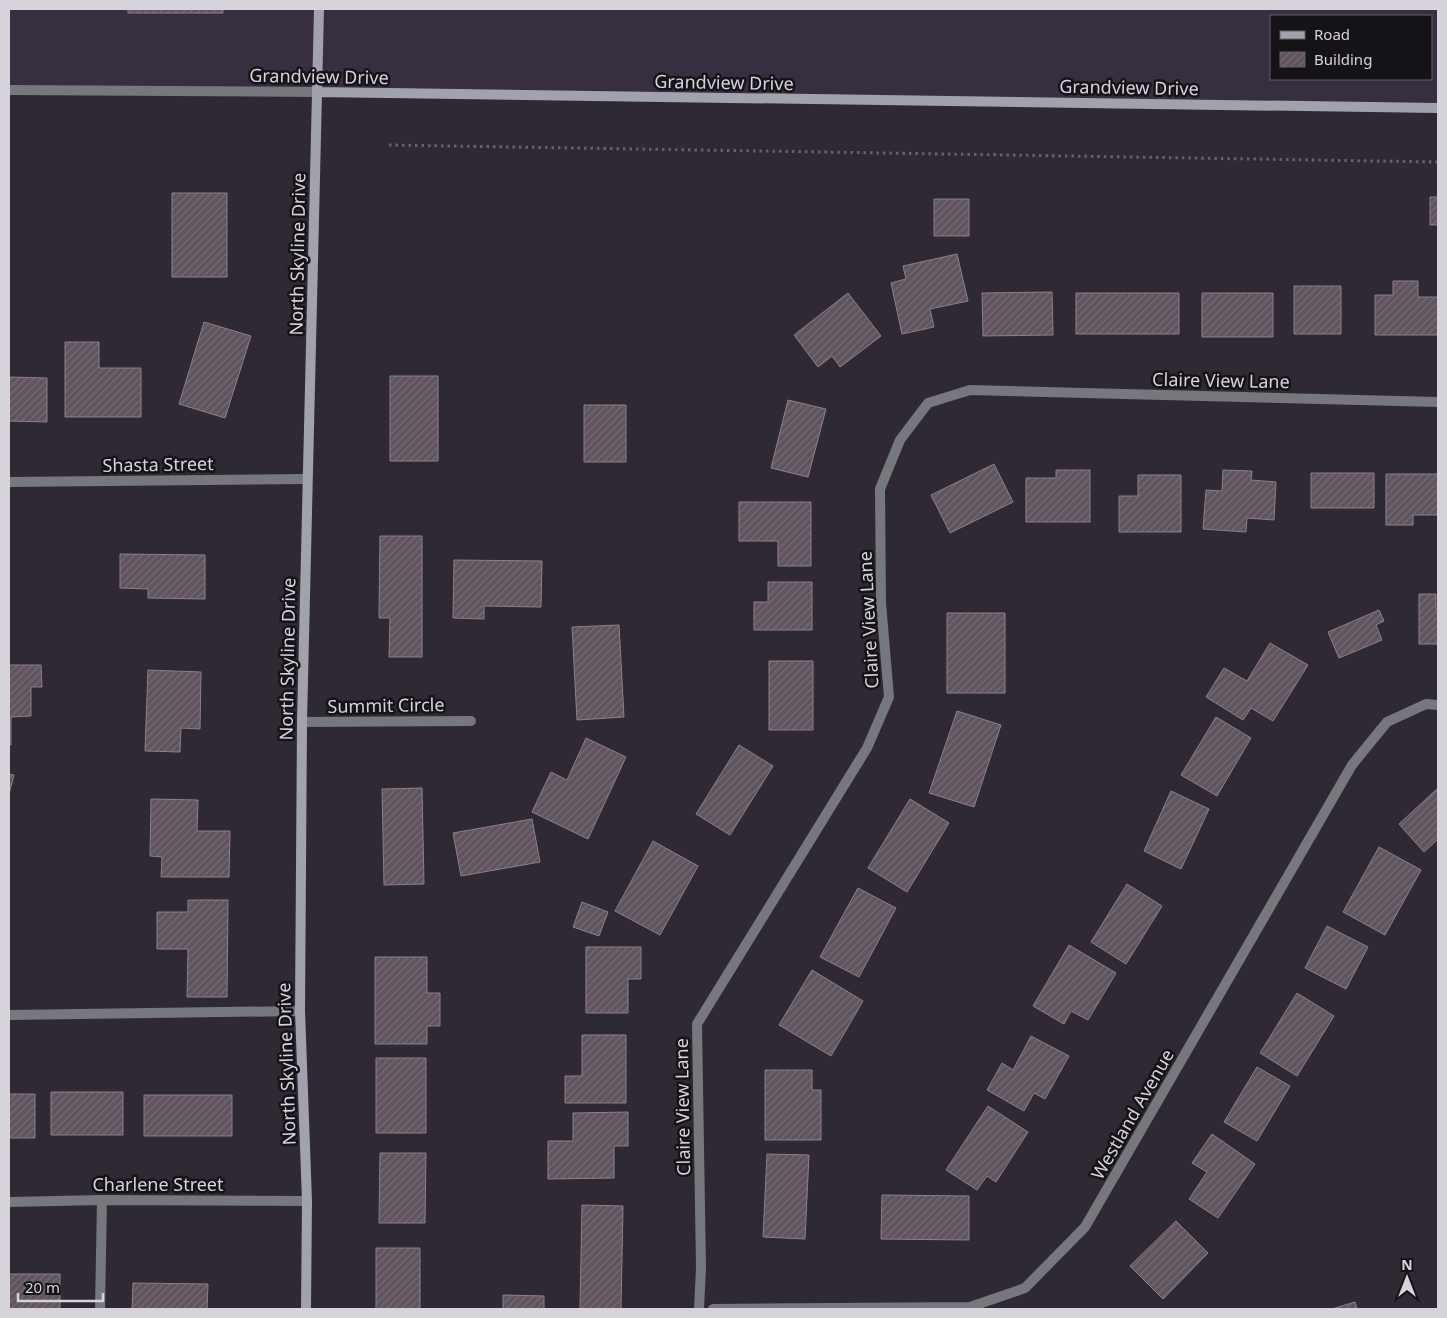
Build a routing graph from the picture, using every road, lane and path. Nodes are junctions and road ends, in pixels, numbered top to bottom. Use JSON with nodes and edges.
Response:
{"nodes":[{"id":1,"x":319,"y":9,"type":"edge"},
{"id":2,"x":9,"y":90,"type":"edge"},
{"id":3,"x":316,"y":92,"type":"junction"},
{"id":4,"x":1438,"y":108,"type":"edge"},
{"id":5,"x":389,"y":145,"type":"dead end"},
{"id":6,"x":1438,"y":162,"type":"edge"},
{"id":7,"x":1438,"y":402,"type":"edge"},
{"id":8,"x":307,"y":479,"type":"junction"},
{"id":9,"x":9,"y":482,"type":"edge"},
{"id":10,"x":1438,"y":705,"type":"edge"},
{"id":11,"x":471,"y":720,"type":"dead end"},
{"id":12,"x":302,"y":722,"type":"junction"},
{"id":13,"x":300,"y":1011,"type":"junction"},
{"id":14,"x":9,"y":1015,"type":"edge"},
{"id":15,"x":102,"y":1200,"type":"junction"},
{"id":16,"x":307,"y":1201,"type":"junction"},
{"id":17,"x":9,"y":1202,"type":"edge"},
{"id":18,"x":100,"y":1309,"type":"edge"},
{"id":19,"x":306,"y":1309,"type":"edge"},
{"id":20,"x":699,"y":1309,"type":"edge"},
{"id":21,"x":713,"y":1309,"type":"edge"}],
"edges":[{"from":1,"to":3,"type":"main road","name":"North Skyline Drive"},
{"from":2,"to":3,"type":"street","name":"Grandview Drive"},
{"from":3,"to":4,"type":"main road","name":"Grandview Drive"},
{"from":3,"to":8,"type":"main road","name":"North Skyline Drive"},
{"from":5,"to":6,"type":"path"},
{"from":7,"to":20,"type":"street","name":"Claire View Lane"},
{"from":8,"to":9,"type":"street","name":"Shasta Street"},
{"from":8,"to":12,"type":"main road","name":"North Skyline Drive"},
{"from":10,"to":21,"type":"street","name":"Westland Avenue"},
{"from":11,"to":12,"type":"street","name":"Summit Circle"},
{"from":12,"to":13,"type":"main road","name":"North Skyline Drive"},
{"from":13,"to":14,"type":"street"},
{"from":13,"to":16,"type":"main road","name":"North Skyline Drive"},
{"from":15,"to":16,"type":"street","name":"Charlene Street"},
{"from":15,"to":17,"type":"street","name":"Charlene Street"},
{"from":15,"to":18,"type":"street"},
{"from":16,"to":19,"type":"main road","name":"North Skyline Drive"}]}
